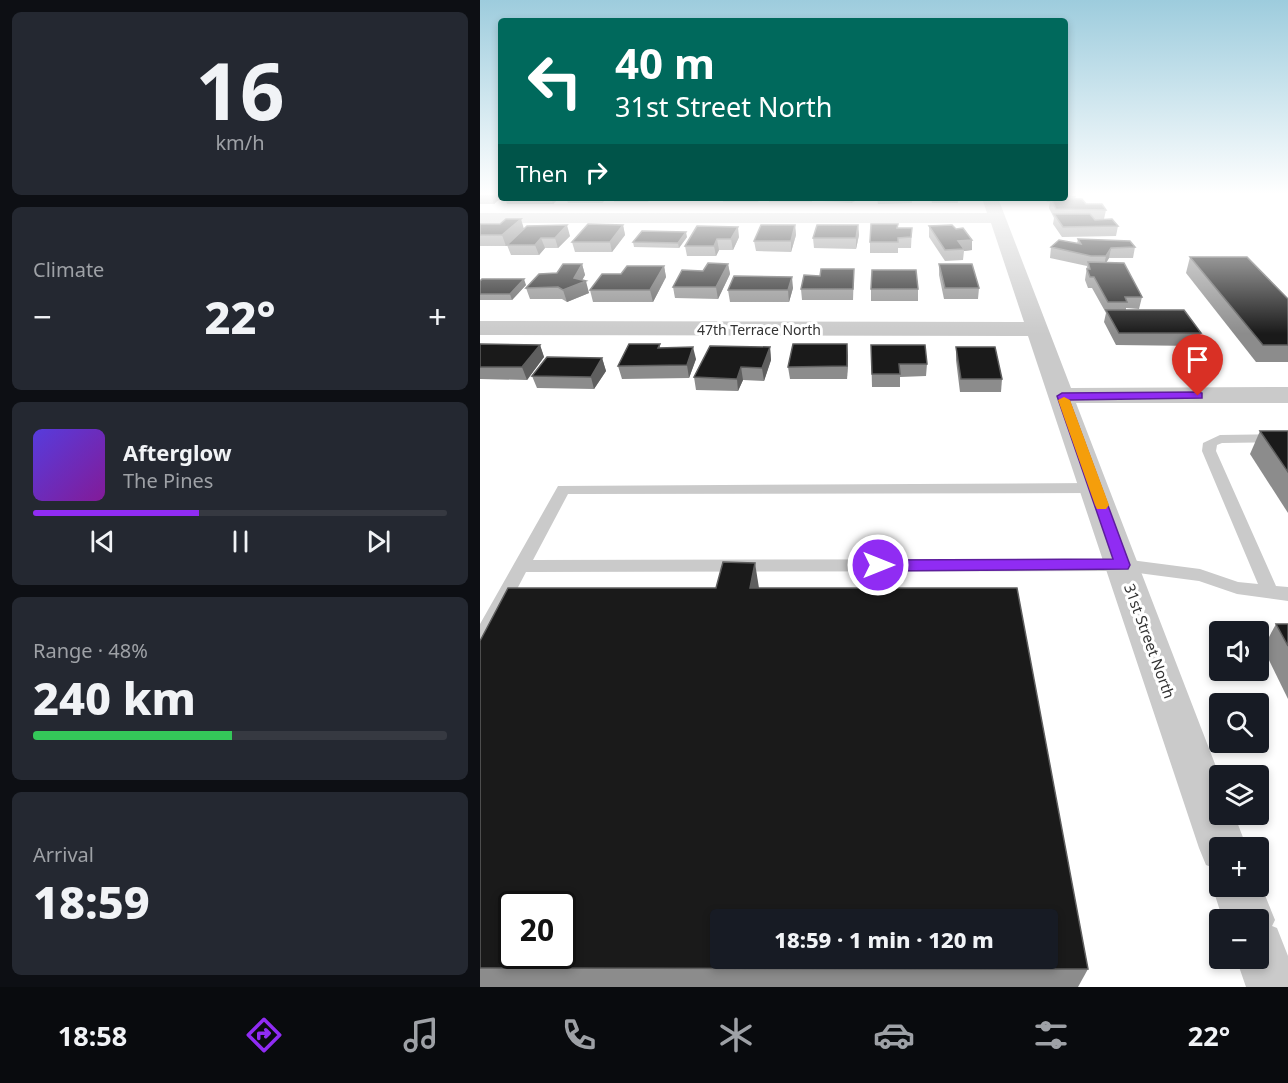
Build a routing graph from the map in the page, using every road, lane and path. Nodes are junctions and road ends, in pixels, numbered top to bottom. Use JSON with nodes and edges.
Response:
{"nodes":[{"id":1,"x":1005,"y":241,"type":"edge"},
{"id":2,"x":480,"y":328,"type":"edge"},
{"id":3,"x":1037,"y":329,"type":"junction"},
{"id":4,"x":1288,"y":395,"type":"edge"},
{"id":5,"x":1062,"y":396,"type":"junction"},
{"id":6,"x":1288,"y":438,"type":"edge"},
{"id":7,"x":1095,"y":488,"type":"junction"},
{"id":8,"x":1123,"y":565,"type":"junction"},
{"id":9,"x":521,"y":566,"type":"junction"},
{"id":10,"x":1270,"y":592,"type":"junction"},
{"id":11,"x":1288,"y":594,"type":"edge"},
{"id":12,"x":480,"y":641,"type":"edge"},
{"id":13,"x":1219,"y":837,"type":"edge"},
{"id":14,"x":1266,"y":969,"type":"edge"},
{"id":15,"x":1273,"y":987,"type":"edge"}],
"edges":[{"from":1,"to":3,"type":"street","name":"31st Street North"},
{"from":2,"to":3,"type":"street","name":"47th Terrace North"},
{"from":3,"to":5,"type":"street","name":"31st Street North"},
{"from":4,"to":5,"type":"street"},
{"from":5,"to":7,"type":"street","name":"31st Street North"},
{"from":6,"to":10,"type":"lane"},
{"from":7,"to":8,"type":"street","name":"31st Street North"},
{"from":7,"to":9,"type":"lane"},
{"from":8,"to":9,"type":"lane"},
{"from":8,"to":10,"type":"lane"},
{"from":8,"to":13,"type":"street","name":"31st Street North"},
{"from":9,"to":12,"type":"lane"},
{"from":10,"to":11,"type":"lane"},
{"from":14,"to":15,"type":"street"}]}
